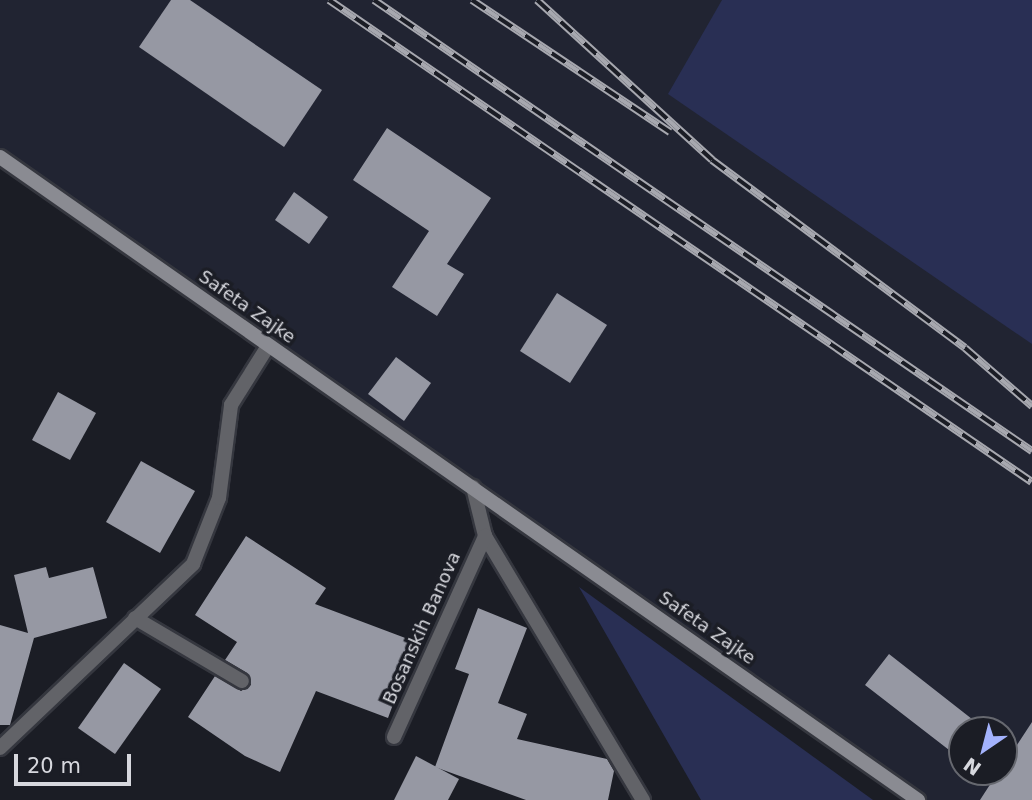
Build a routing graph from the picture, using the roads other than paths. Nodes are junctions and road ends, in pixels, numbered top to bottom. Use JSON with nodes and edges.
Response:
{"nodes":[{"id":1,"x":0,"y":157,"type":"edge"},
{"id":2,"x":268,"y":346,"type":"junction"},
{"id":3,"x":473,"y":487,"type":"junction"},
{"id":4,"x":485,"y":536,"type":"junction"},
{"id":5,"x":135,"y":618,"type":"junction"},
{"id":6,"x":242,"y":681,"type":"dead end"},
{"id":7,"x":394,"y":737,"type":"dead end"},
{"id":8,"x":0,"y":748,"type":"edge"},
{"id":9,"x":643,"y":800,"type":"edge"},
{"id":10,"x":918,"y":800,"type":"edge"}],
"edges":[{"from":1,"to":2,"type":"main road","name":"Safeta Zajke"},
{"from":2,"to":3,"type":"main road","name":"Safeta Zajke"},
{"from":2,"to":5,"type":"street"},
{"from":3,"to":4,"type":"street"},
{"from":3,"to":10,"type":"main road","name":"Safeta Zajke"},
{"from":4,"to":7,"type":"street","name":"Bosanskih Banova"},
{"from":4,"to":9,"type":"street"},
{"from":5,"to":6,"type":"street"},
{"from":5,"to":8,"type":"street"}]}
